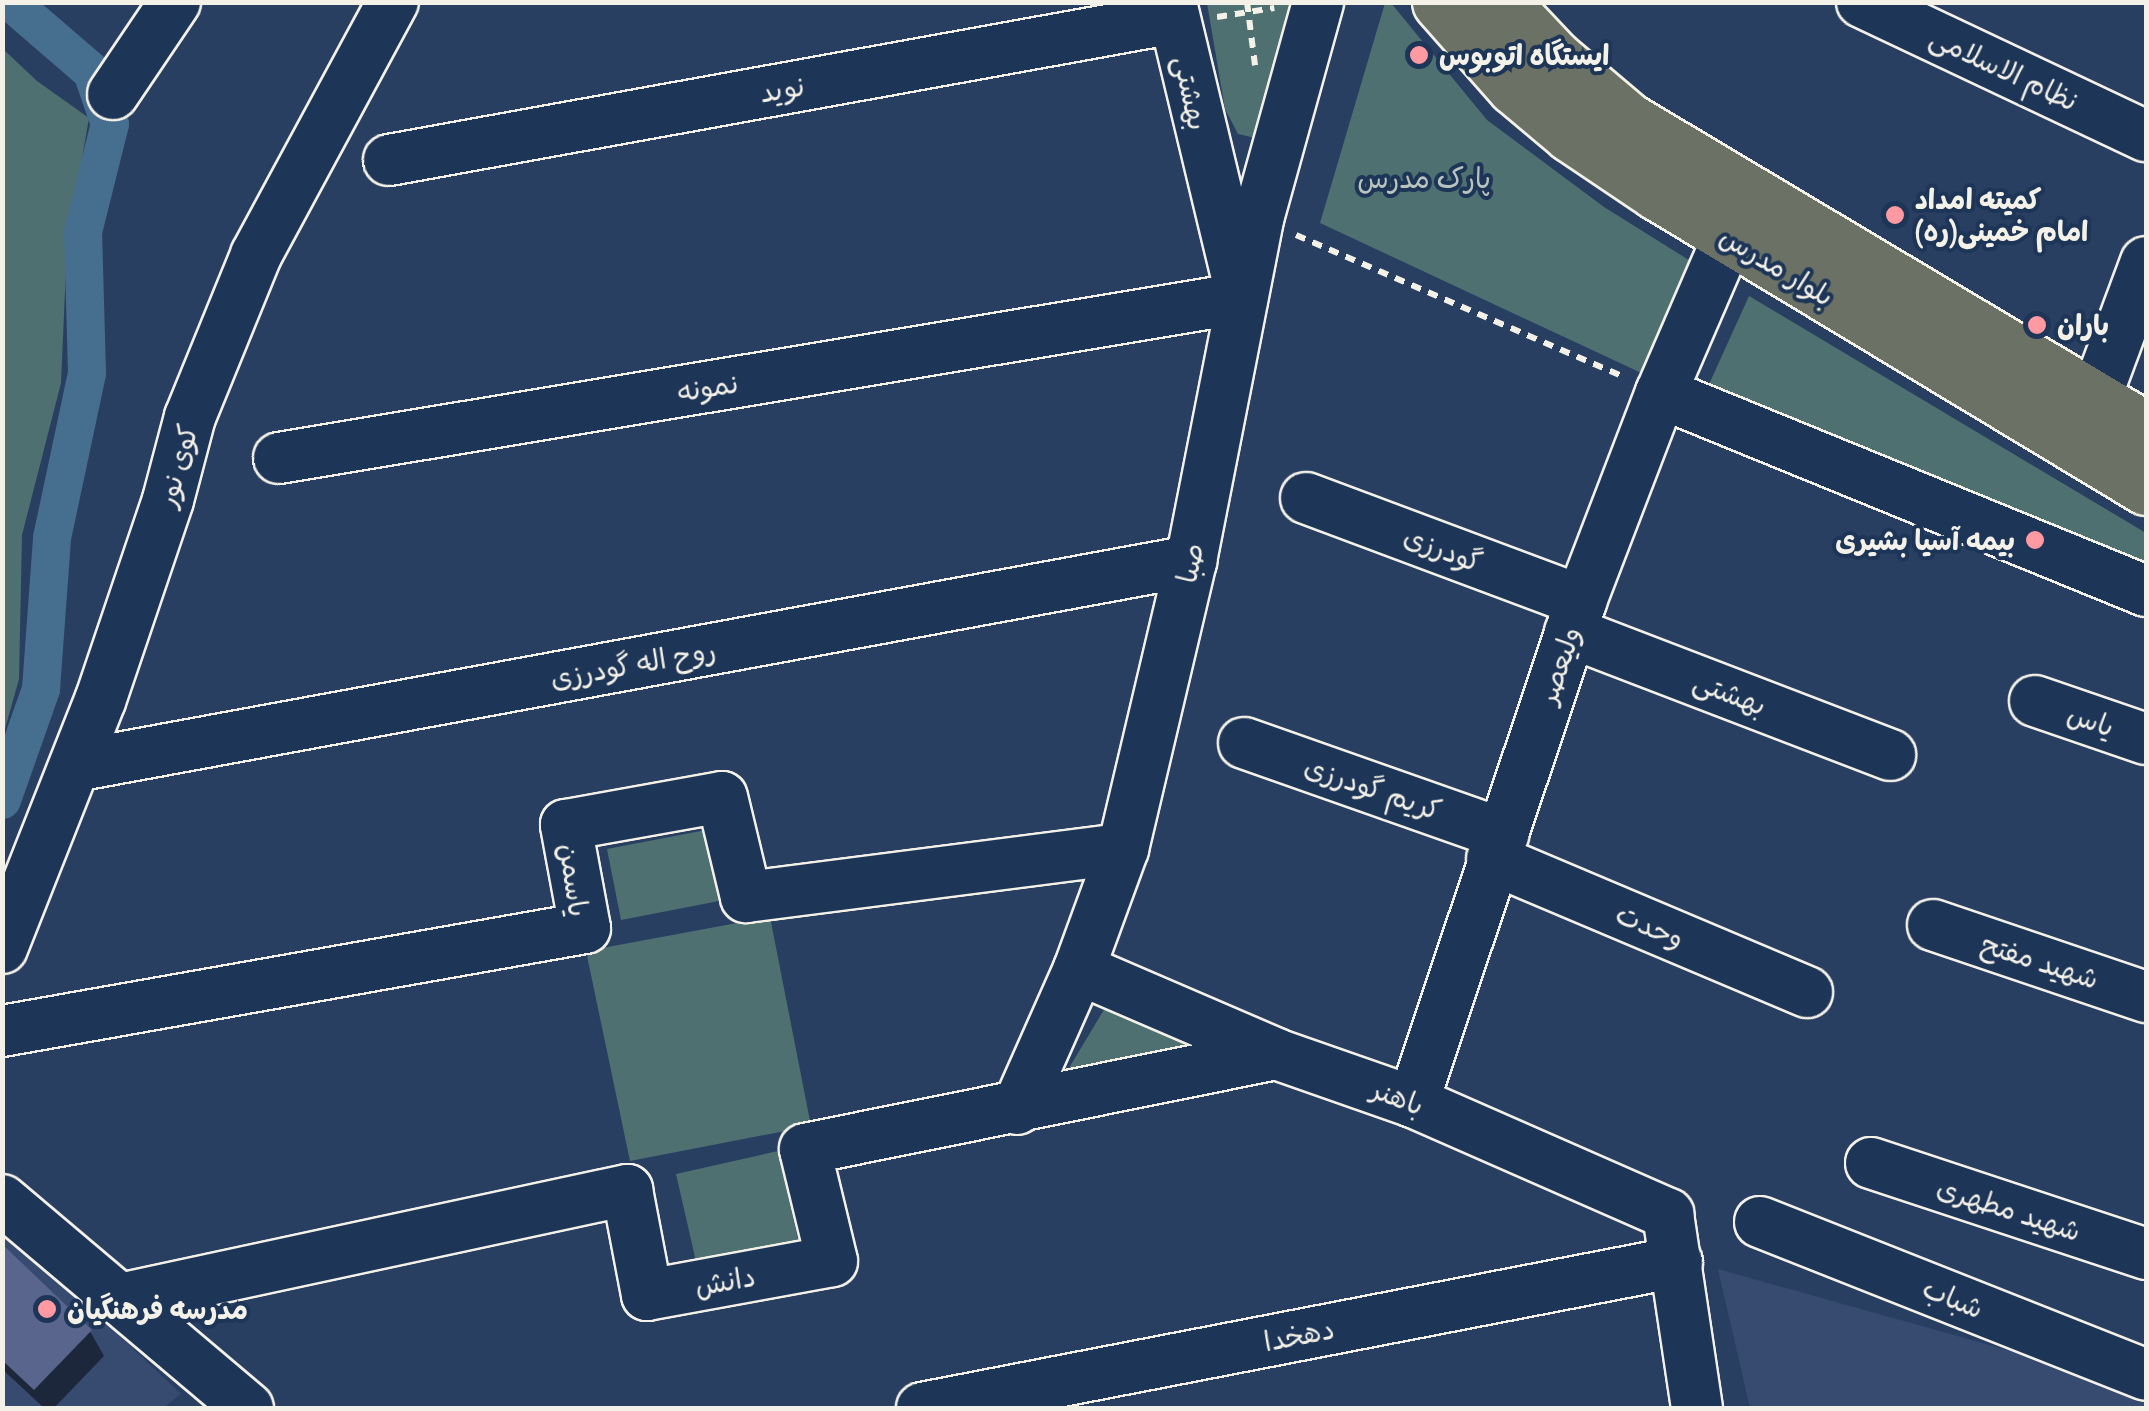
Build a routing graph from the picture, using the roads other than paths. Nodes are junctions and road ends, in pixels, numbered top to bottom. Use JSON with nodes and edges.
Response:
{"nodes":[{"id":1,"x":176,"y":2,"type":"edge"},
{"id":2,"x":393,"y":2,"type":"edge"},
{"id":3,"x":1440,"y":2,"type":"edge"},
{"id":4,"x":1862,"y":2,"type":"edge"},
{"id":5,"x":1302,"y":4,"type":"edge"},
{"id":6,"x":1526,"y":13,"type":"edge"},
{"id":7,"x":1174,"y":15,"type":"edge"},
{"id":8,"x":113,"y":94,"type":"dead end"},
{"id":9,"x":2146,"y":136,"type":"edge"},
{"id":10,"x":1202,"y":142,"type":"junction"},
{"id":11,"x":389,"y":160,"type":"dead end"},
{"id":12,"x":1274,"y":162,"type":"junction"},
{"id":13,"x":1729,"y":236,"type":"junction"},
{"id":14,"x":2146,"y":262,"type":"edge"},
{"id":15,"x":1242,"y":298,"type":"junction"},
{"id":16,"x":1661,"y":393,"type":"junction"},
{"id":17,"x":2095,"y":399,"type":"junction"},
{"id":18,"x":2146,"y":430,"type":"edge"},
{"id":19,"x":279,"y":458,"type":"dead end"},
{"id":20,"x":2146,"y":487,"type":"edge"},
{"id":21,"x":1306,"y":498,"type":"dead end"},
{"id":22,"x":1191,"y":562,"type":"junction"},
{"id":23,"x":2146,"y":591,"type":"edge"},
{"id":24,"x":1575,"y":616,"type":"junction"},
{"id":25,"x":2034,"y":701,"type":"dead end"},
{"id":26,"x":2146,"y":739,"type":"edge"},
{"id":27,"x":1244,"y":743,"type":"dead end"},
{"id":28,"x":1890,"y":755,"type":"dead end"},
{"id":29,"x":75,"y":766,"type":"junction"},
{"id":30,"x":1498,"y":846,"type":"junction"},
{"id":31,"x":1123,"y":849,"type":"junction"},
{"id":32,"x":1933,"y":926,"type":"dead end"},
{"id":33,"x":2,"y":948,"type":"edge"},
{"id":34,"x":1079,"y":969,"type":"junction"},
{"id":35,"x":1807,"y":992,"type":"dead end"},
{"id":36,"x":2146,"y":997,"type":"edge"},
{"id":37,"x":2,"y":1031,"type":"edge"},
{"id":38,"x":1276,"y":1054,"type":"junction"},
{"id":39,"x":1412,"y":1102,"type":"junction"},
{"id":40,"x":1016,"y":1110,"type":"junction"},
{"id":41,"x":1871,"y":1163,"type":"dead end"},
{"id":42,"x":2,"y":1200,"type":"edge"},
{"id":43,"x":1760,"y":1222,"type":"dead end"},
{"id":44,"x":2146,"y":1254,"type":"edge"},
{"id":45,"x":1677,"y":1262,"type":"junction"},
{"id":46,"x":120,"y":1300,"type":"junction"},
{"id":47,"x":2146,"y":1375,"type":"edge"},
{"id":48,"x":248,"y":1408,"type":"edge"},
{"id":49,"x":922,"y":1408,"type":"edge"},
{"id":50,"x":1697,"y":1408,"type":"edge"}],
"edges":[{"from":1,"to":8,"type":"street"},
{"from":2,"to":29,"type":"street","name":"کوی نور"},
{"from":3,"to":13,"type":"main road","name":"بلوار مدرس"},
{"from":4,"to":9,"type":"street","name":"نظام الاسلامی"},
{"from":5,"to":12,"type":"street","name":"صبا"},
{"from":6,"to":17,"type":"main road","name":"بلوار مدرس"},
{"from":7,"to":10,"type":"street","name":"بهشتی"},
{"from":7,"to":11,"type":"street","name":"نوید"},
{"from":10,"to":12,"type":"street"},
{"from":10,"to":15,"type":"street","name":"بهشتی"},
{"from":12,"to":15,"type":"street","name":"صبا"},
{"from":13,"to":16,"type":"street","name":"ولیعصر"},
{"from":13,"to":20,"type":"main road","name":"بلوار مدرس"},
{"from":14,"to":17,"type":"street"},
{"from":15,"to":19,"type":"street","name":"نمونه"},
{"from":15,"to":22,"type":"street","name":"صبا"},
{"from":16,"to":23,"type":"street"},
{"from":16,"to":24,"type":"street","name":"ولیعصر"},
{"from":17,"to":18,"type":"main road","name":"بلوار مدرس"},
{"from":21,"to":24,"type":"street","name":"گودرزی"},
{"from":22,"to":29,"type":"street","name":"روح اله گودرزی"},
{"from":22,"to":31,"type":"street","name":"صبا"},
{"from":24,"to":28,"type":"street","name":"بهشتی"},
{"from":24,"to":30,"type":"street","name":"ولیعصر"},
{"from":25,"to":26,"type":"street","name":"یاس"},
{"from":27,"to":30,"type":"street","name":"کریم گودرزی"},
{"from":29,"to":33,"type":"street","name":"کوی نور"},
{"from":30,"to":35,"type":"street","name":"وحدت"},
{"from":30,"to":39,"type":"street","name":"ولیعصر"},
{"from":31,"to":34,"type":"street","name":"صبا"},
{"from":31,"to":37,"type":"street","name":"یاسمن"},
{"from":32,"to":36,"type":"street","name":"شهید مفتح"},
{"from":34,"to":38,"type":"street","name":"باهنر"},
{"from":34,"to":40,"type":"street","name":"صبا"},
{"from":38,"to":39,"type":"street","name":"باهنر"},
{"from":38,"to":40,"type":"street","name":"دانش"},
{"from":39,"to":45,"type":"street","name":"باهنر"},
{"from":40,"to":46,"type":"street","name":"دانش"},
{"from":41,"to":44,"type":"street","name":"شهید مطهری"},
{"from":42,"to":46,"type":"street"},
{"from":43,"to":47,"type":"street","name":"شباب"},
{"from":45,"to":49,"type":"street","name":"دهخدا"},
{"from":45,"to":50,"type":"street"},
{"from":46,"to":48,"type":"street"}]}
